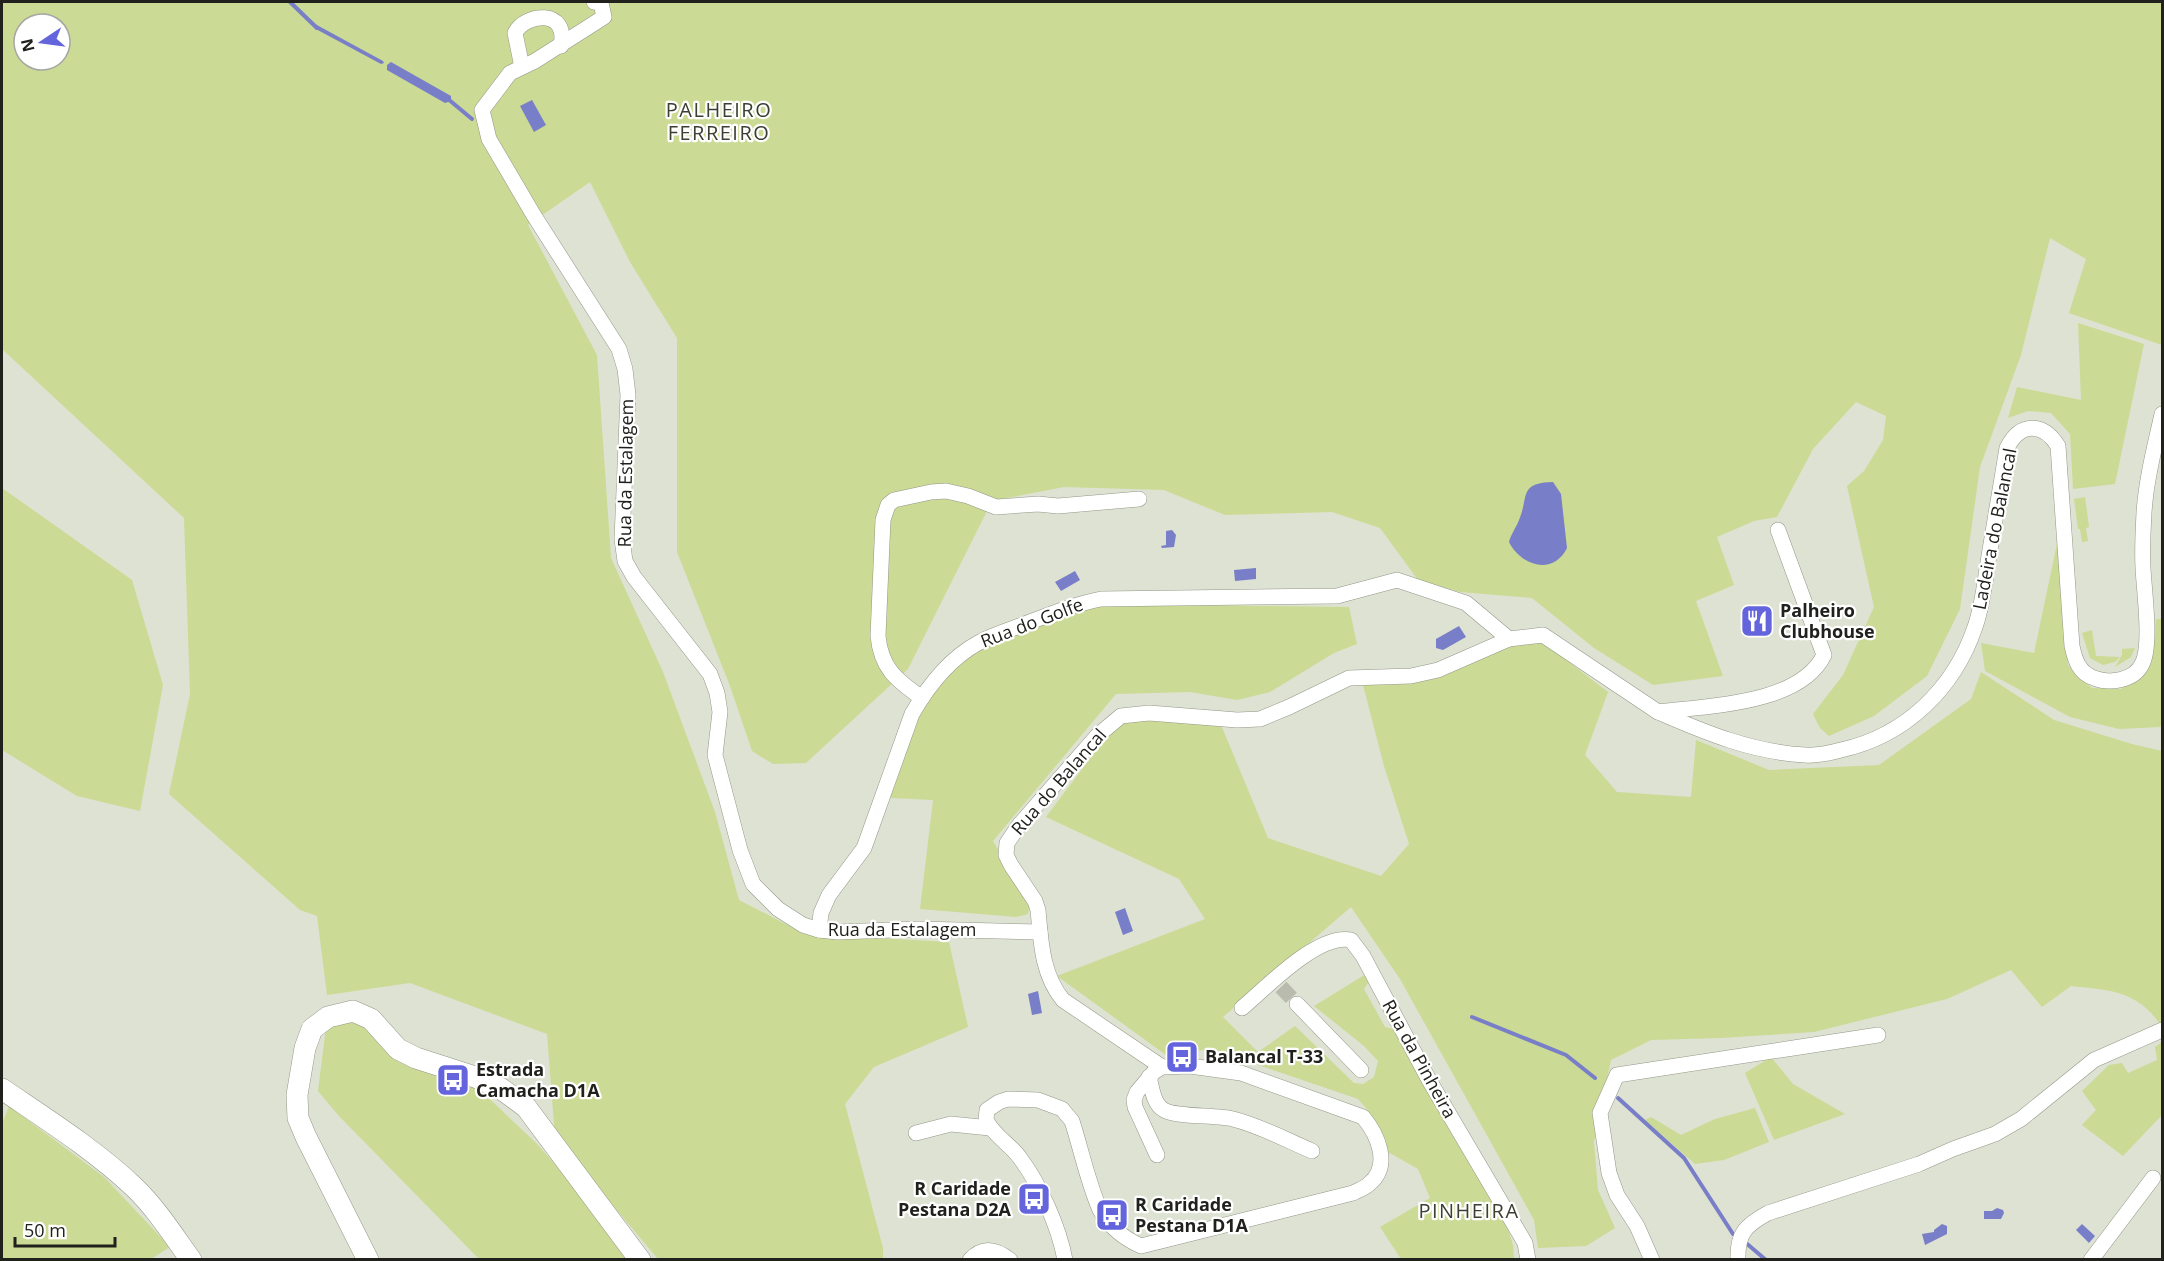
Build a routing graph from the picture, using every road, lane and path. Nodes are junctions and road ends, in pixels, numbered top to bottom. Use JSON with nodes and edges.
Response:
{"nodes":[{"id":1,"x":594,"y":2,"type":"edge"},
{"id":2,"x":561,"y":46,"type":"junction"},
{"id":3,"x":522,"y":67,"type":"junction"},
{"id":4,"x":2163,"y":414,"type":"edge"},
{"id":5,"x":1139,"y":499,"type":"dead end"},
{"id":6,"x":1778,"y":530,"type":"dead end"},
{"id":7,"x":1509,"y":639,"type":"junction"},
{"id":8,"x":922,"y":698,"type":"junction"},
{"id":9,"x":1658,"y":712,"type":"junction"},
{"id":10,"x":819,"y":930,"type":"junction"},
{"id":11,"x":1040,"y":932,"type":"junction"},
{"id":12,"x":1297,"y":1004,"type":"tunnel mouth"},
{"id":13,"x":1242,"y":1008,"type":"dead end"},
{"id":14,"x":2163,"y":1030,"type":"edge"},
{"id":15,"x":1878,"y":1035,"type":"dead end"},
{"id":16,"x":1162,"y":1067,"type":"junction"},
{"id":17,"x":1361,"y":1070,"type":"dead end"},
{"id":18,"x":1149,"y":1077,"type":"junction"},
{"id":19,"x":2,"y":1089,"type":"edge"},
{"id":20,"x":990,"y":1128,"type":"junction"},
{"id":21,"x":916,"y":1133,"type":"dead end"},
{"id":22,"x":1312,"y":1151,"type":"dead end"},
{"id":23,"x":1157,"y":1155,"type":"dead end"},
{"id":24,"x":2153,"y":1178,"type":"dead end"},
{"id":25,"x":191,"y":1260,"type":"edge"},
{"id":26,"x":368,"y":1260,"type":"edge"},
{"id":27,"x":640,"y":1260,"type":"edge"},
{"id":28,"x":970,"y":1260,"type":"edge"},
{"id":29,"x":1010,"y":1260,"type":"edge"},
{"id":30,"x":1065,"y":1260,"type":"edge"},
{"id":31,"x":1528,"y":1260,"type":"edge"},
{"id":32,"x":1652,"y":1260,"type":"edge"},
{"id":33,"x":1738,"y":1260,"type":"edge"},
{"id":34,"x":2091,"y":1260,"type":"edge"}],
"edges":[{"from":1,"to":2,"type":"street","name":"Rua da Estalagem"},
{"from":2,"to":3,"type":"street","name":"Rua da Estalagem"},
{"from":2,"to":3,"type":"street"},
{"from":3,"to":10,"type":"street","name":"Rua da Estalagem"},
{"from":4,"to":9,"type":"street","name":"Ladeira do Balancal"},
{"from":5,"to":8,"type":"street"},
{"from":6,"to":9,"type":"street"},
{"from":7,"to":8,"type":"street","name":"Rua do Golfe"},
{"from":7,"to":9,"type":"street","name":"Rua do Balancal"},
{"from":7,"to":11,"type":"street","name":"Rua do Balancal"},
{"from":8,"to":10,"type":"street","name":"Rua do Golfe"},
{"from":10,"to":11,"type":"street","name":"Rua da Estalagem"},
{"from":11,"to":16,"type":"street","name":"Rua do Balancal"},
{"from":12,"to":17,"type":"street"},
{"from":13,"to":31,"type":"street","name":"Rua da Pinheira"},
{"from":14,"to":33,"type":"street"},
{"from":15,"to":32,"type":"street"},
{"from":16,"to":18,"type":"street"},
{"from":16,"to":20,"type":"street"},
{"from":18,"to":22,"type":"street"},
{"from":18,"to":23,"type":"street"},
{"from":19,"to":25,"type":"street"},
{"from":20,"to":21,"type":"street"},
{"from":20,"to":30,"type":"street"},
{"from":24,"to":34,"type":"street"},
{"from":26,"to":27,"type":"street"},
{"from":28,"to":29,"type":"street"}]}
